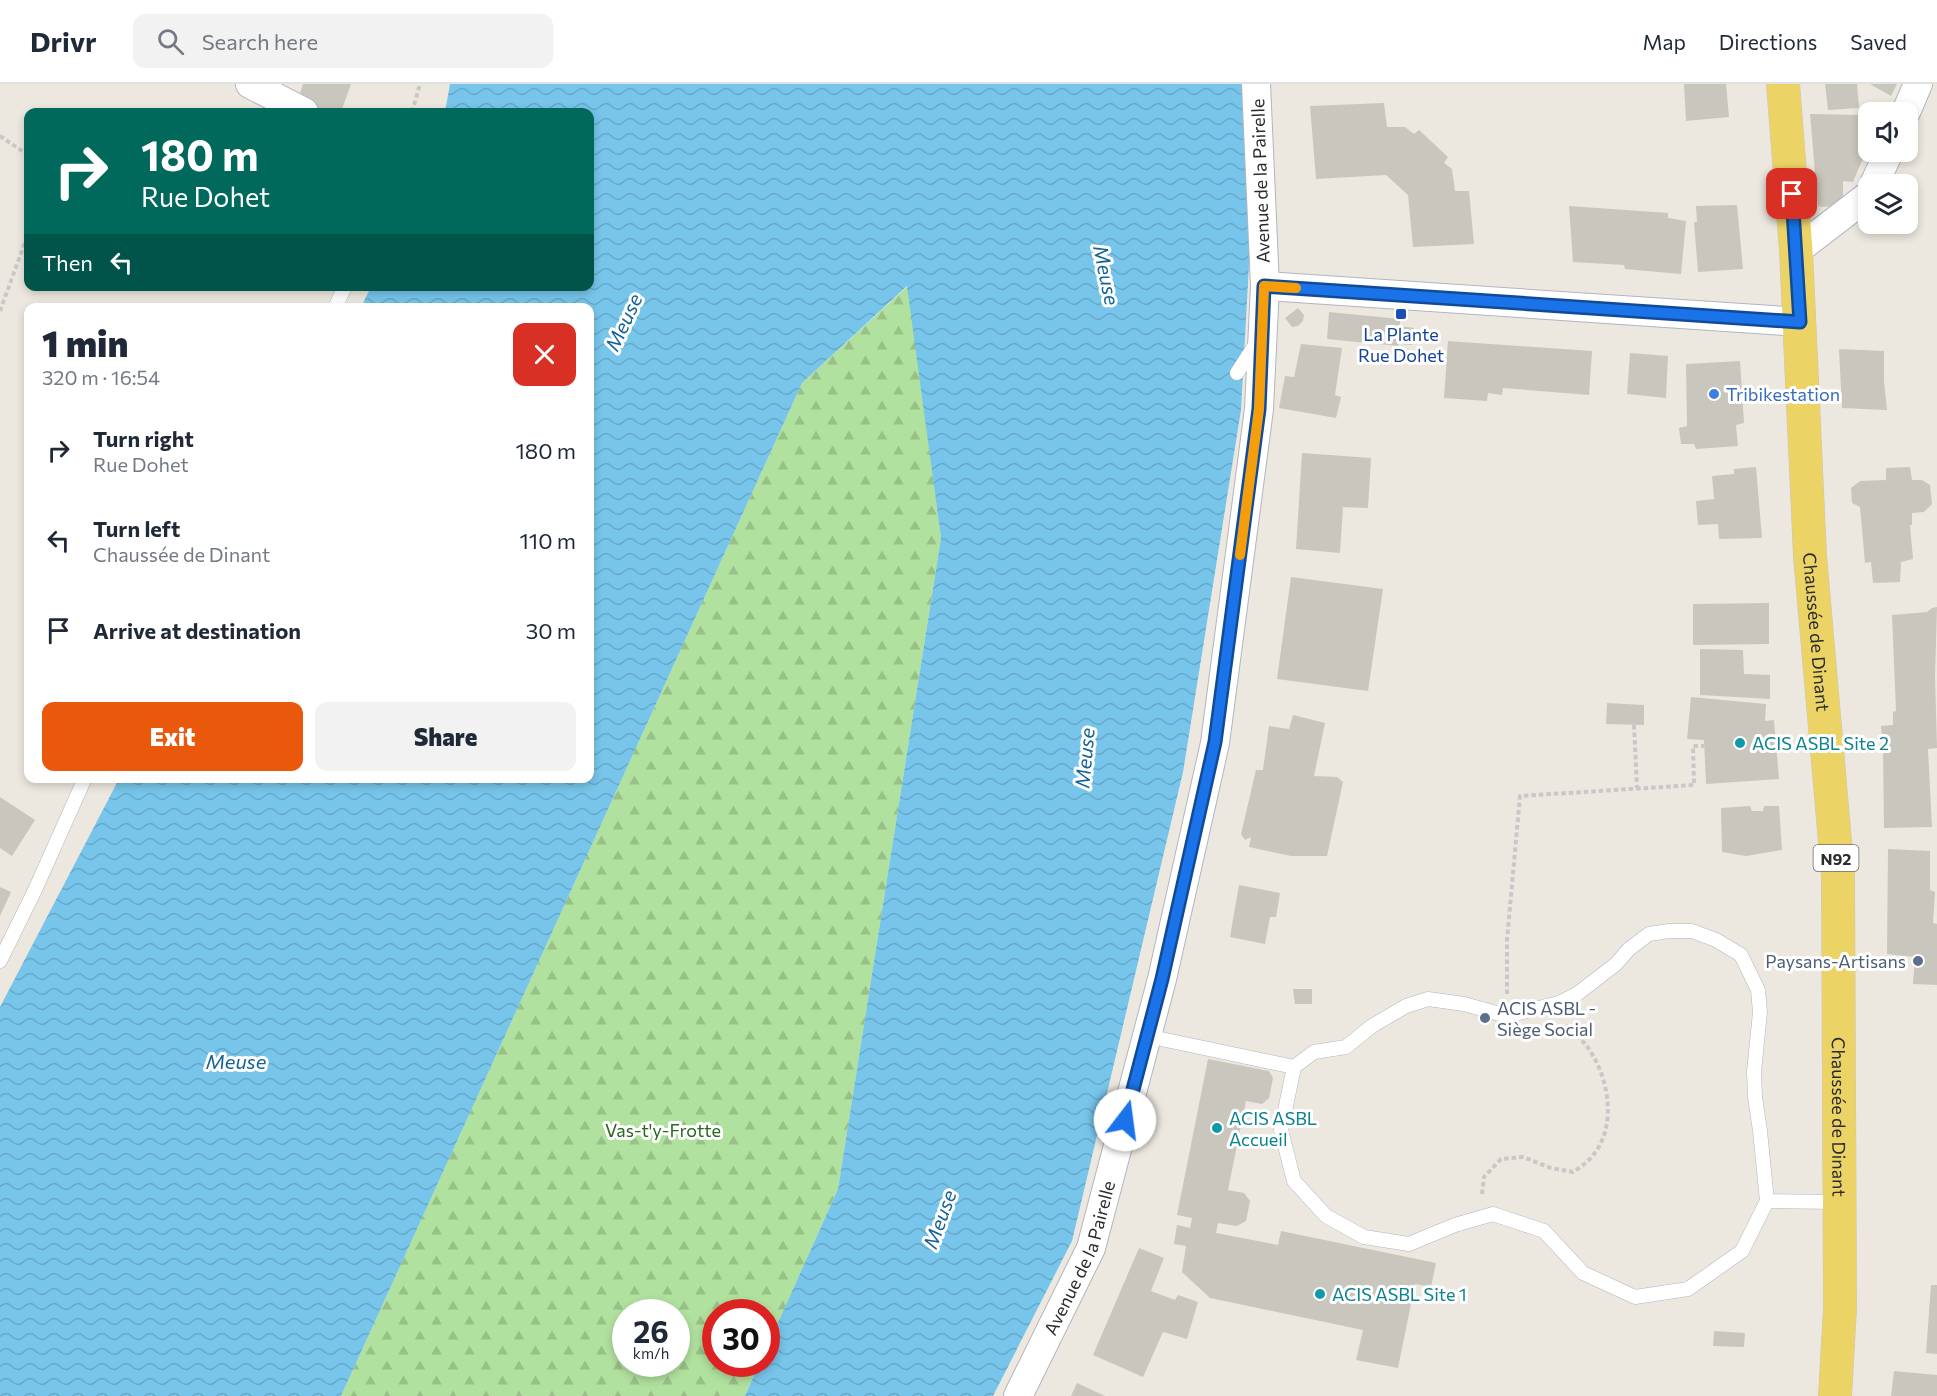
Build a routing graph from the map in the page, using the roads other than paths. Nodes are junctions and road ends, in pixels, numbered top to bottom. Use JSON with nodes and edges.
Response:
{"nodes":[{"id":1,"x":250,"y":84,"type":"edge"},
{"id":2,"x":1256,"y":84,"type":"edge"},
{"id":3,"x":1784,"y":84,"type":"edge"},
{"id":4,"x":1918,"y":84,"type":"edge"},
{"id":5,"x":1910,"y":102,"type":"edge"},
{"id":6,"x":296,"y":108,"type":"edge"},
{"id":7,"x":1858,"y":203,"type":"edge"},
{"id":8,"x":1796,"y":251,"type":"junction"},
{"id":9,"x":1264,"y":286,"type":"junction"},
{"id":10,"x":1800,"y":322,"type":"junction"},
{"id":11,"x":1263,"y":333,"type":"junction"},
{"id":12,"x":1237,"y":373,"type":"dead end"},
{"id":13,"x":83,"y":783,"type":"edge"},
{"id":14,"x":0,"y":961,"type":"edge"},
{"id":15,"x":1147,"y":1036,"type":"junction"},
{"id":16,"x":1294,"y":1067,"type":"junction"},
{"id":17,"x":1767,"y":1201,"type":"junction"},
{"id":18,"x":1839,"y":1202,"type":"junction"},
{"id":19,"x":1018,"y":1396,"type":"edge"},
{"id":20,"x":1835,"y":1396,"type":"edge"}],
"edges":[{"from":1,"to":6,"type":"street"},
{"from":2,"to":9,"type":"street","name":"Avenue de la Pairelle"},
{"from":3,"to":8,"type":"main road","name":"Chaussée de Dinant","number":"N92"},
{"from":4,"to":5,"type":"street"},
{"from":7,"to":8,"type":"street"},
{"from":8,"to":10,"type":"main road","name":"Chaussée de Dinant","number":"N92"},
{"from":9,"to":10,"type":"street"},
{"from":9,"to":11,"type":"street","name":"Avenue de la Pairelle"},
{"from":10,"to":18,"type":"main road","name":"Chaussée de Dinant","number":"N92"},
{"from":11,"to":12,"type":"lane"},
{"from":11,"to":15,"type":"street","name":"Avenue de la Pairelle"},
{"from":13,"to":14,"type":"lane"},
{"from":15,"to":16,"type":"lane"},
{"from":15,"to":19,"type":"street","name":"Avenue de la Pairelle"},
{"from":16,"to":17,"type":"lane"},
{"from":16,"to":17,"type":"lane"},
{"from":17,"to":18,"type":"lane"},
{"from":18,"to":20,"type":"main road","name":"Chaussée de Dinant","number":"N92"}]}
